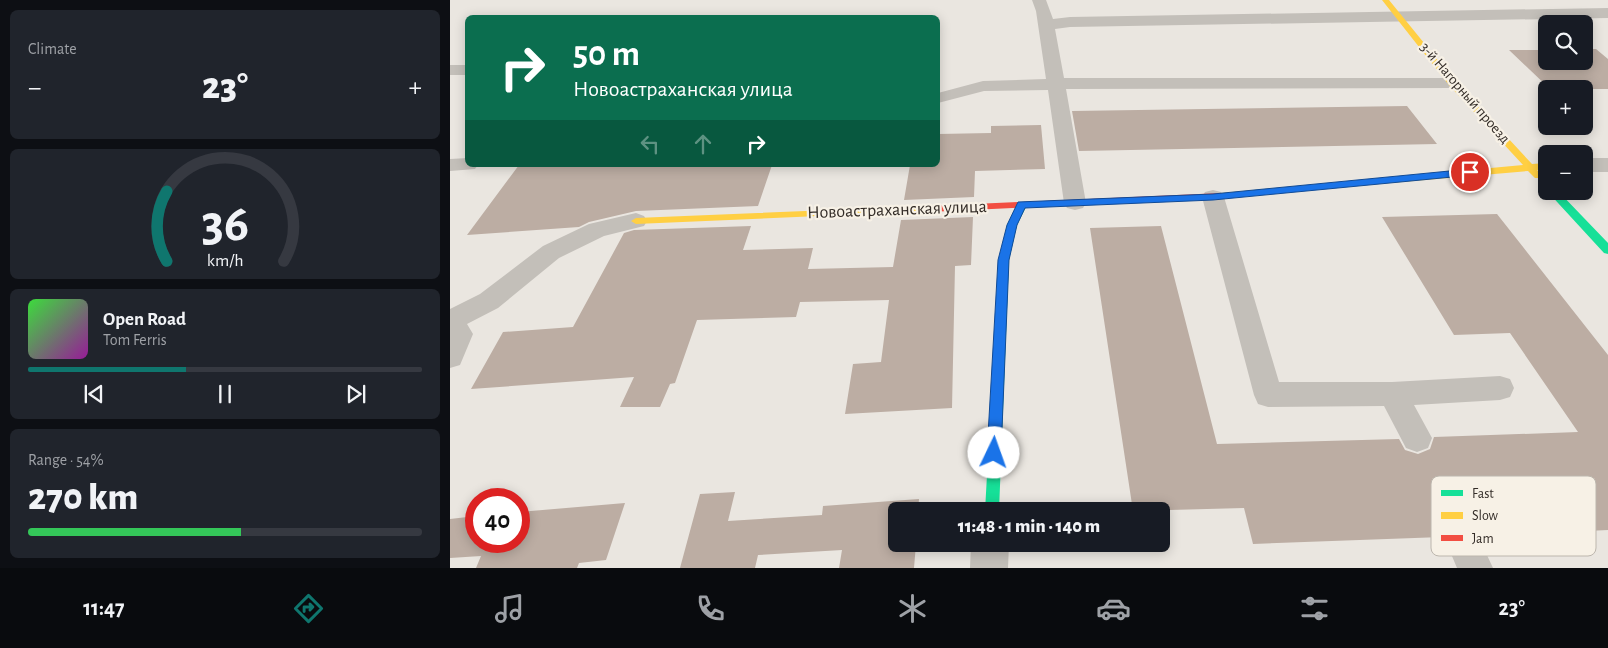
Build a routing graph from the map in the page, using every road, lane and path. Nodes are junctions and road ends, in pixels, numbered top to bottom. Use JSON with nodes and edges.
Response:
{"nodes":[{"id":1,"x":1039,"y":0,"type":"edge"},
{"id":2,"x":1385,"y":0,"type":"edge"},
{"id":3,"x":1608,"y":13,"type":"edge"},
{"id":4,"x":1401,"y":18,"type":"junction"},
{"id":5,"x":1046,"y":25,"type":"junction"},
{"id":6,"x":450,"y":70,"type":"edge"},
{"id":7,"x":465,"y":70,"type":"edge"},
{"id":8,"x":1452,"y":83,"type":"junction"},
{"id":9,"x":1056,"y":84,"type":"junction"},
{"id":10,"x":940,"y":97,"type":"edge"},
{"id":11,"x":465,"y":164,"type":"edge"},
{"id":12,"x":450,"y":165,"type":"edge"},
{"id":13,"x":1593,"y":165,"type":"edge"},
{"id":14,"x":1608,"y":165,"type":"edge"},
{"id":15,"x":1538,"y":166,"type":"edge"},
{"id":16,"x":1529,"y":167,"type":"junction"},
{"id":17,"x":1538,"y":177,"type":"edge"},
{"id":18,"x":1213,"y":197,"type":"junction"},
{"id":19,"x":1561,"y":200,"type":"edge"},
{"id":20,"x":1075,"y":203,"type":"junction"},
{"id":21,"x":1022,"y":205,"type":"junction"},
{"id":22,"x":636,"y":221,"type":"joint"},
{"id":23,"x":1608,"y":250,"type":"edge"},
{"id":24,"x":450,"y":320,"type":"edge"},
{"id":25,"x":450,"y":357,"type":"edge"},
{"id":26,"x":1500,"y":388,"type":"dead end"},
{"id":27,"x":1392,"y":394,"type":"junction"},
{"id":28,"x":1417,"y":438,"type":"dead end"},
{"id":29,"x":992,"y":502,"type":"edge"},
{"id":30,"x":990,"y":552,"type":"edge"},
{"id":31,"x":1470,"y":556,"type":"edge"},
{"id":32,"x":989,"y":568,"type":"edge"},
{"id":33,"x":1475,"y":568,"type":"edge"}],
"edges":[{"from":1,"to":5,"type":"lane"},
{"from":2,"to":4,"type":"street","name":"3-й Нагорный проезд"},
{"from":3,"to":4,"type":"lane"},
{"from":4,"to":5,"type":"lane"},
{"from":4,"to":8,"type":"street","name":"3-й Нагорный проезд"},
{"from":5,"to":9,"type":"lane"},
{"from":6,"to":7,"type":"lane"},
{"from":8,"to":9,"type":"lane"},
{"from":8,"to":16,"type":"street","name":"3-й Нагорный проезд"},
{"from":9,"to":10,"type":"lane"},
{"from":9,"to":20,"type":"lane"},
{"from":11,"to":12,"type":"lane"},
{"from":13,"to":14,"type":"street"},
{"from":15,"to":16,"type":"street","name":"Новоастраханская улица"},
{"from":16,"to":17,"type":"street","name":"3-й Нагорный проезд"},
{"from":16,"to":18,"type":"street","name":"Новоастраханская улица"},
{"from":18,"to":20,"type":"street","name":"Новоастраханская улица"},
{"from":18,"to":27,"type":"lane"},
{"from":19,"to":23,"type":"street"},
{"from":20,"to":21,"type":"street","name":"Новоастраханская улица"},
{"from":21,"to":22,"type":"street","name":"Новоастраханская улица"},
{"from":21,"to":29,"type":"street"},
{"from":22,"to":24,"type":"lane"},
{"from":24,"to":25,"type":"lane"},
{"from":26,"to":27,"type":"lane"},
{"from":27,"to":28,"type":"lane"},
{"from":30,"to":32,"type":"street"},
{"from":31,"to":33,"type":"lane"}]}
